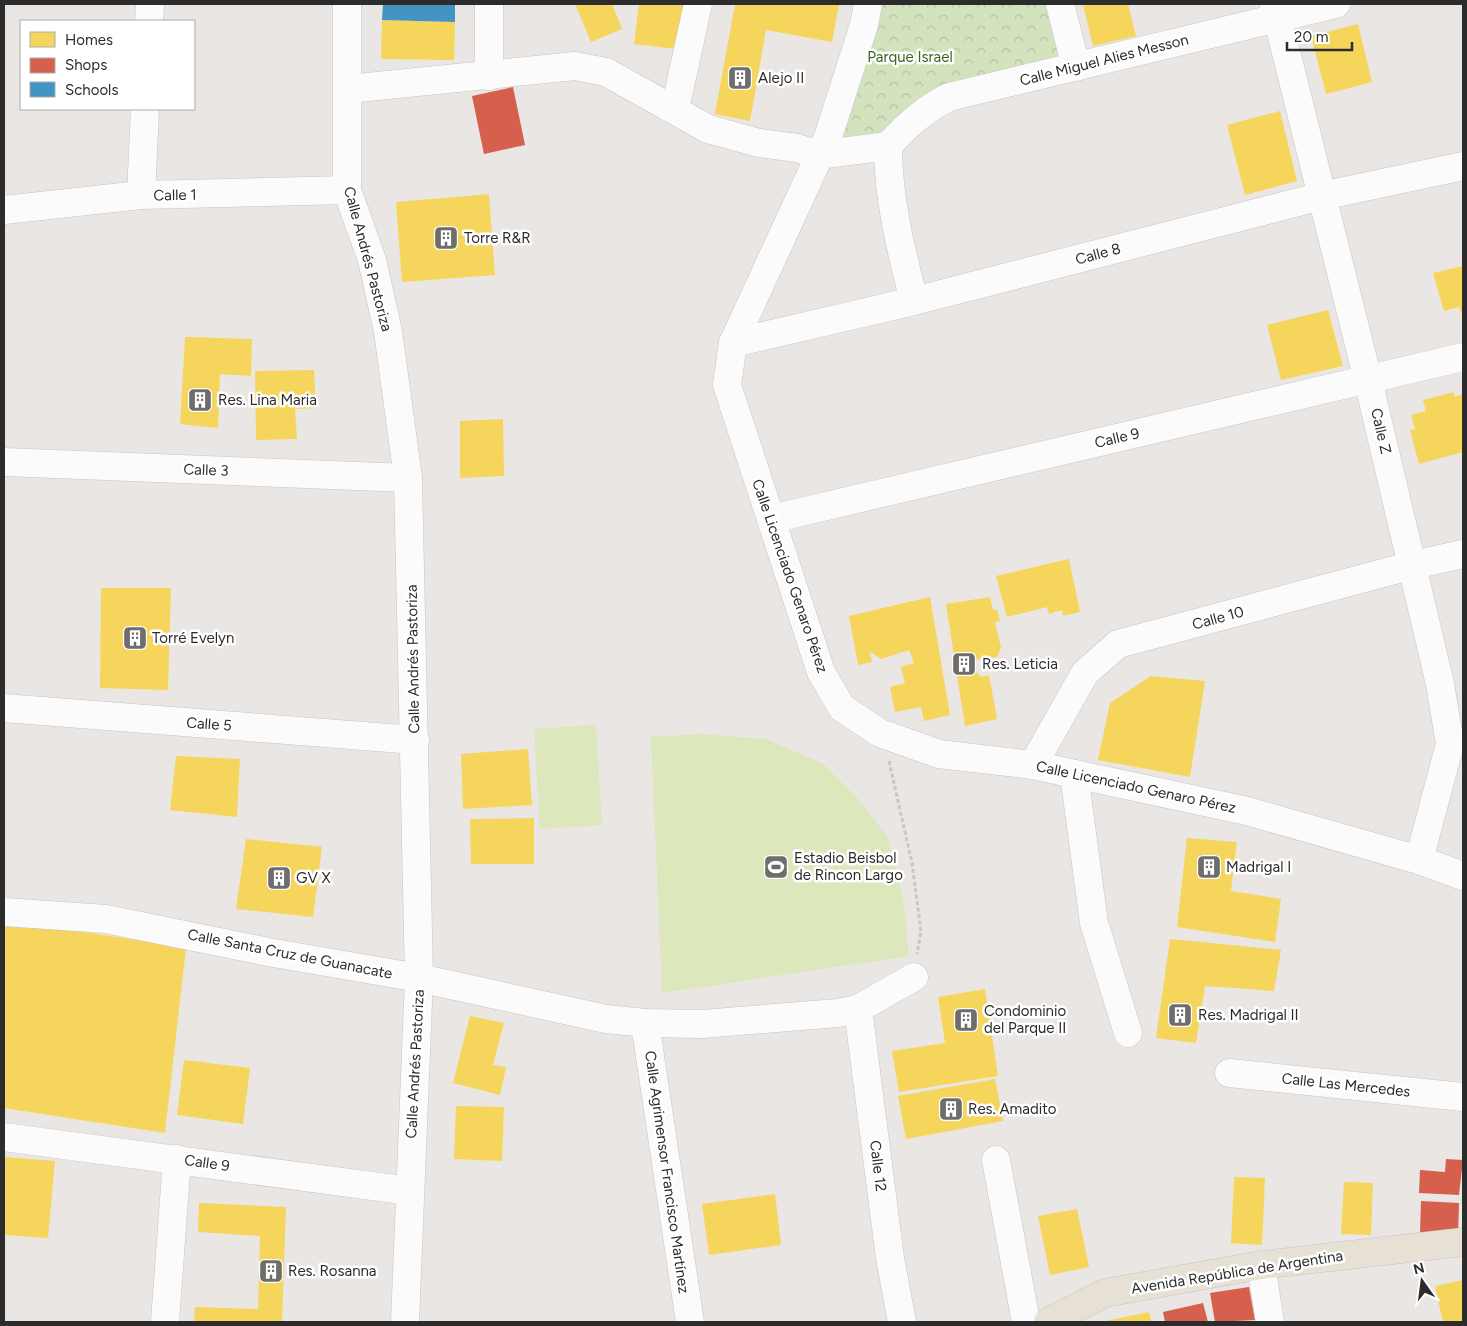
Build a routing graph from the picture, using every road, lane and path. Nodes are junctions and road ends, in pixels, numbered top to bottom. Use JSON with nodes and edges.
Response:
{"nodes":[{"id":1,"x":150,"y":4,"type":"edge"},
{"id":2,"x":347,"y":4,"type":"edge"},
{"id":3,"x":489,"y":4,"type":"edge"},
{"id":4,"x":698,"y":4,"type":"edge"},
{"id":5,"x":868,"y":4,"type":"edge"},
{"id":6,"x":1060,"y":4,"type":"edge"},
{"id":7,"x":1336,"y":4,"type":"edge"},
{"id":8,"x":1276,"y":11,"type":"edge"},
{"id":9,"x":150,"y":20,"type":"edge"},
{"id":10,"x":1076,"y":67,"type":"junction"},
{"id":11,"x":489,"y":76,"type":"junction"},
{"id":12,"x":348,"y":89,"type":"junction"},
{"id":13,"x":146,"y":110,"type":"edge"},
{"id":14,"x":675,"y":110,"type":"junction"},
{"id":15,"x":888,"y":146,"type":"junction"},
{"id":16,"x":818,"y":155,"type":"junction"},
{"id":17,"x":1463,"y":166,"type":"edge"},
{"id":18,"x":347,"y":190,"type":"junction"},
{"id":19,"x":142,"y":195,"type":"junction"},
{"id":20,"x":1322,"y":196,"type":"junction"},
{"id":21,"x":4,"y":210,"type":"edge"},
{"id":22,"x":914,"y":302,"type":"junction"},
{"id":23,"x":733,"y":343,"type":"junction"},
{"id":24,"x":1463,"y":357,"type":"edge"},
{"id":25,"x":1368,"y":380,"type":"junction"},
{"id":26,"x":4,"y":462,"type":"edge"},
{"id":27,"x":408,"y":478,"type":"junction"},
{"id":28,"x":771,"y":519,"type":"junction"},
{"id":29,"x":1463,"y":554,"type":"edge"},
{"id":30,"x":1413,"y":565,"type":"junction"},
{"id":31,"x":4,"y":708,"type":"edge"},
{"id":32,"x":880,"y":733,"type":"junction"},
{"id":33,"x":415,"y":740,"type":"junction"},
{"id":34,"x":1456,"y":742,"type":"edge"},
{"id":35,"x":1033,"y":765,"type":"junction"},
{"id":36,"x":1074,"y":774,"type":"junction"},
{"id":37,"x":1419,"y":860,"type":"junction"},
{"id":38,"x":1463,"y":876,"type":"edge"},
{"id":39,"x":4,"y":912,"type":"edge"},
{"id":40,"x":914,"y":977,"type":"joint"},
{"id":41,"x":419,"y":978,"type":"junction"},
{"id":42,"x":858,"y":1009,"type":"junction"},
{"id":43,"x":645,"y":1023,"type":"junction"},
{"id":44,"x":1128,"y":1033,"type":"dead end"},
{"id":45,"x":1229,"y":1073,"type":"dead end"},
{"id":46,"x":1463,"y":1097,"type":"edge"},
{"id":47,"x":4,"y":1137,"type":"edge"},
{"id":48,"x":177,"y":1159,"type":"junction"},
{"id":49,"x":996,"y":1160,"type":"dead end"},
{"id":50,"x":410,"y":1191,"type":"junction"},
{"id":51,"x":1463,"y":1242,"type":"edge"},
{"id":52,"x":1261,"y":1265,"type":"junction"},
{"id":53,"x":1057,"y":1320,"type":"edge"},
{"id":54,"x":165,"y":1322,"type":"edge"},
{"id":55,"x":405,"y":1322,"type":"edge"},
{"id":56,"x":690,"y":1322,"type":"edge"},
{"id":57,"x":902,"y":1322,"type":"edge"},
{"id":58,"x":1026,"y":1322,"type":"edge"},
{"id":59,"x":1270,"y":1322,"type":"edge"}],
"edges":[{"from":1,"to":9,"type":"street"},
{"from":2,"to":12,"type":"street","name":"Calle Andrés Pastoriza"},
{"from":3,"to":11,"type":"street"},
{"from":4,"to":14,"type":"street"},
{"from":5,"to":16,"type":"street","name":"Calle Licenciado Genaro Pérez"},
{"from":6,"to":10,"type":"street"},
{"from":7,"to":8,"type":"street","name":"Calle Miguel Alies Messon"},
{"from":8,"to":10,"type":"street","name":"Calle Miguel Alies Messon"},
{"from":8,"to":20,"type":"street","name":"Calle Z"},
{"from":10,"to":15,"type":"street","name":"Calle Miguel Alies Messon"},
{"from":11,"to":12,"type":"street"},
{"from":11,"to":14,"type":"street"},
{"from":12,"to":18,"type":"street","name":"Calle Andrés Pastoriza"},
{"from":13,"to":19,"type":"street"},
{"from":14,"to":16,"type":"street"},
{"from":15,"to":16,"type":"street"},
{"from":15,"to":22,"type":"street"},
{"from":16,"to":23,"type":"street","name":"Calle Licenciado Genaro Pérez"},
{"from":17,"to":20,"type":"street","name":"Calle 8"},
{"from":18,"to":19,"type":"street","name":"Calle 1"},
{"from":18,"to":27,"type":"street","name":"Calle Andrés Pastoriza"},
{"from":19,"to":21,"type":"street","name":"Calle 1"},
{"from":20,"to":22,"type":"street","name":"Calle 8"},
{"from":20,"to":25,"type":"street","name":"Calle Z"},
{"from":22,"to":23,"type":"street","name":"Calle 8"},
{"from":23,"to":28,"type":"street","name":"Calle Licenciado Genaro Pérez"},
{"from":24,"to":25,"type":"street","name":"Calle 9"},
{"from":25,"to":28,"type":"street","name":"Calle 9"},
{"from":25,"to":30,"type":"street","name":"Calle Z"},
{"from":26,"to":27,"type":"street","name":"Calle 3"},
{"from":27,"to":33,"type":"street","name":"Calle Andrés Pastoriza"},
{"from":28,"to":32,"type":"street","name":"Calle Licenciado Genaro Pérez"},
{"from":29,"to":30,"type":"street","name":"Calle 10"},
{"from":30,"to":34,"type":"street","name":"Calle Z"},
{"from":30,"to":35,"type":"street","name":"Calle 10"},
{"from":31,"to":33,"type":"street","name":"Calle 5"},
{"from":32,"to":35,"type":"street","name":"Calle Licenciado Genaro Pérez"},
{"from":32,"to":40,"type":"path"},
{"from":33,"to":41,"type":"street","name":"Calle Andrés Pastoriza"},
{"from":34,"to":37,"type":"street","name":"Calle Z"},
{"from":35,"to":36,"type":"street","name":"Calle Licenciado Genaro Pérez"},
{"from":36,"to":37,"type":"street","name":"Calle Licenciado Genaro Pérez"},
{"from":36,"to":44,"type":"street"},
{"from":37,"to":38,"type":"street","name":"Calle Licenciado Genaro Pérez"},
{"from":39,"to":41,"type":"street","name":"Calle Santa Cruz de Guanacate"},
{"from":40,"to":42,"type":"street","name":"Calle Santa Cruz de Guanacate"},
{"from":41,"to":43,"type":"street","name":"Calle Santa Cruz de Guanacate"},
{"from":41,"to":50,"type":"street","name":"Calle Andrés Pastoriza"},
{"from":42,"to":43,"type":"street","name":"Calle Santa Cruz de Guanacate"},
{"from":42,"to":57,"type":"street","name":"Calle 12"},
{"from":43,"to":56,"type":"street","name":"Calle Agrimensor Francisco Martínez"},
{"from":45,"to":46,"type":"street","name":"Calle Las Mercedes"},
{"from":47,"to":48,"type":"street","name":"Calle 9"},
{"from":48,"to":50,"type":"street","name":"Calle 9"},
{"from":48,"to":54,"type":"street"},
{"from":49,"to":58,"type":"street"},
{"from":50,"to":55,"type":"street","name":"Calle Andrés Pastoriza"},
{"from":51,"to":52,"type":"main road","name":"Avenida República de Argentina"},
{"from":52,"to":53,"type":"main road","name":"Avenida República de Argentina"},
{"from":52,"to":59,"type":"street"}]}
